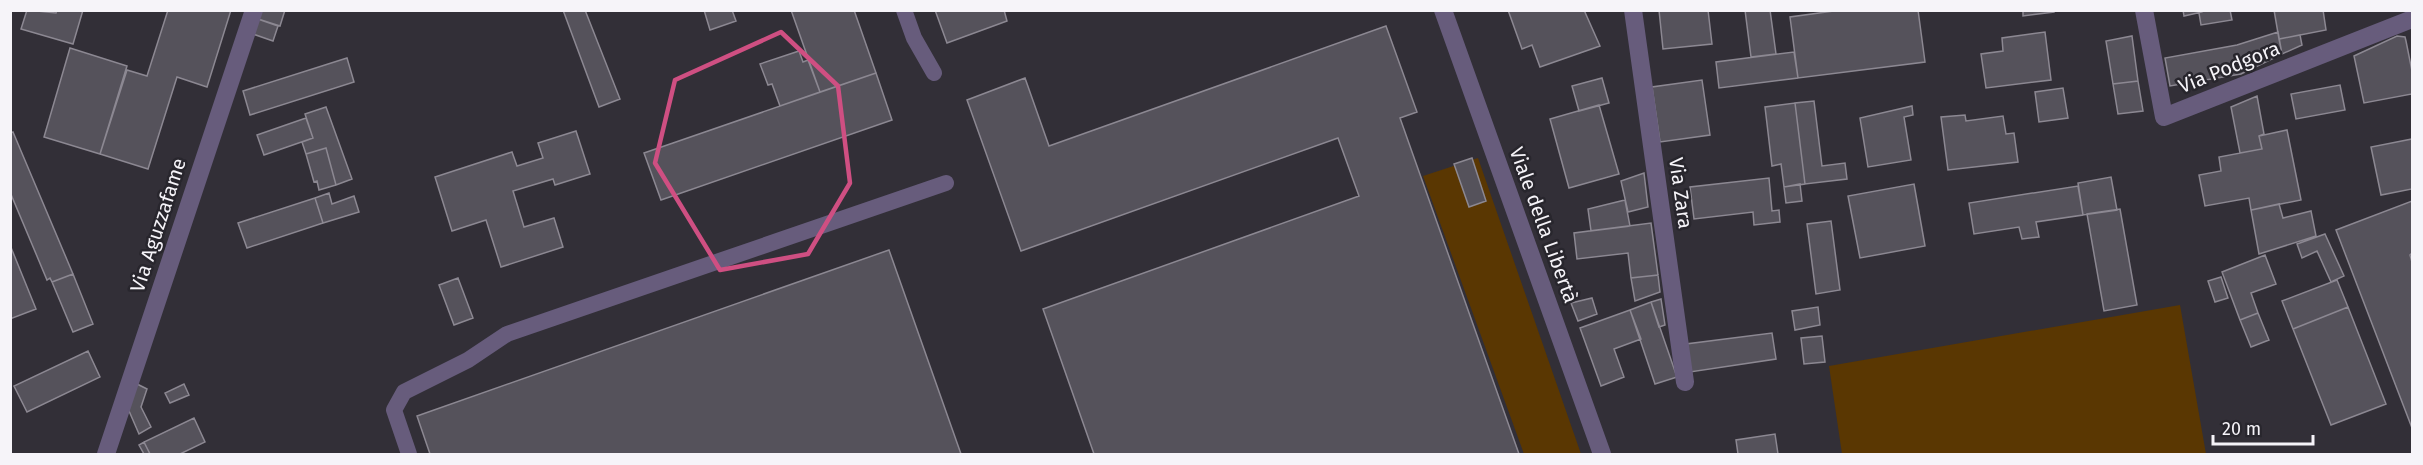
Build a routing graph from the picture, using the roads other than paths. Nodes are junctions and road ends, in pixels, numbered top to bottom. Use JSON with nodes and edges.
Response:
{"nodes":[{"id":1,"x":254,"y":10,"type":"edge"},
{"id":2,"x":904,"y":10,"type":"edge"},
{"id":3,"x":1443,"y":10,"type":"edge"},
{"id":4,"x":1633,"y":10,"type":"edge"},
{"id":5,"x":2144,"y":10,"type":"edge"},
{"id":6,"x":2412,"y":18,"type":"edge"},
{"id":7,"x":934,"y":72,"type":"dead end"},
{"id":8,"x":946,"y":183,"type":"dead end"},
{"id":9,"x":1685,"y":382,"type":"dead end"},
{"id":10,"x":106,"y":454,"type":"edge"},
{"id":11,"x":409,"y":454,"type":"edge"},
{"id":12,"x":1602,"y":454,"type":"edge"}],
"edges":[{"from":1,"to":10,"type":"street","name":"Via Aguzzafame"},
{"from":2,"to":7,"type":"lane"},
{"from":3,"to":12,"type":"street","name":"Viale della Libertà"},
{"from":4,"to":9,"type":"street","name":"Via Zara"},
{"from":5,"to":6,"type":"street","name":"Via Podgora"},
{"from":8,"to":11,"type":"lane"}]}
